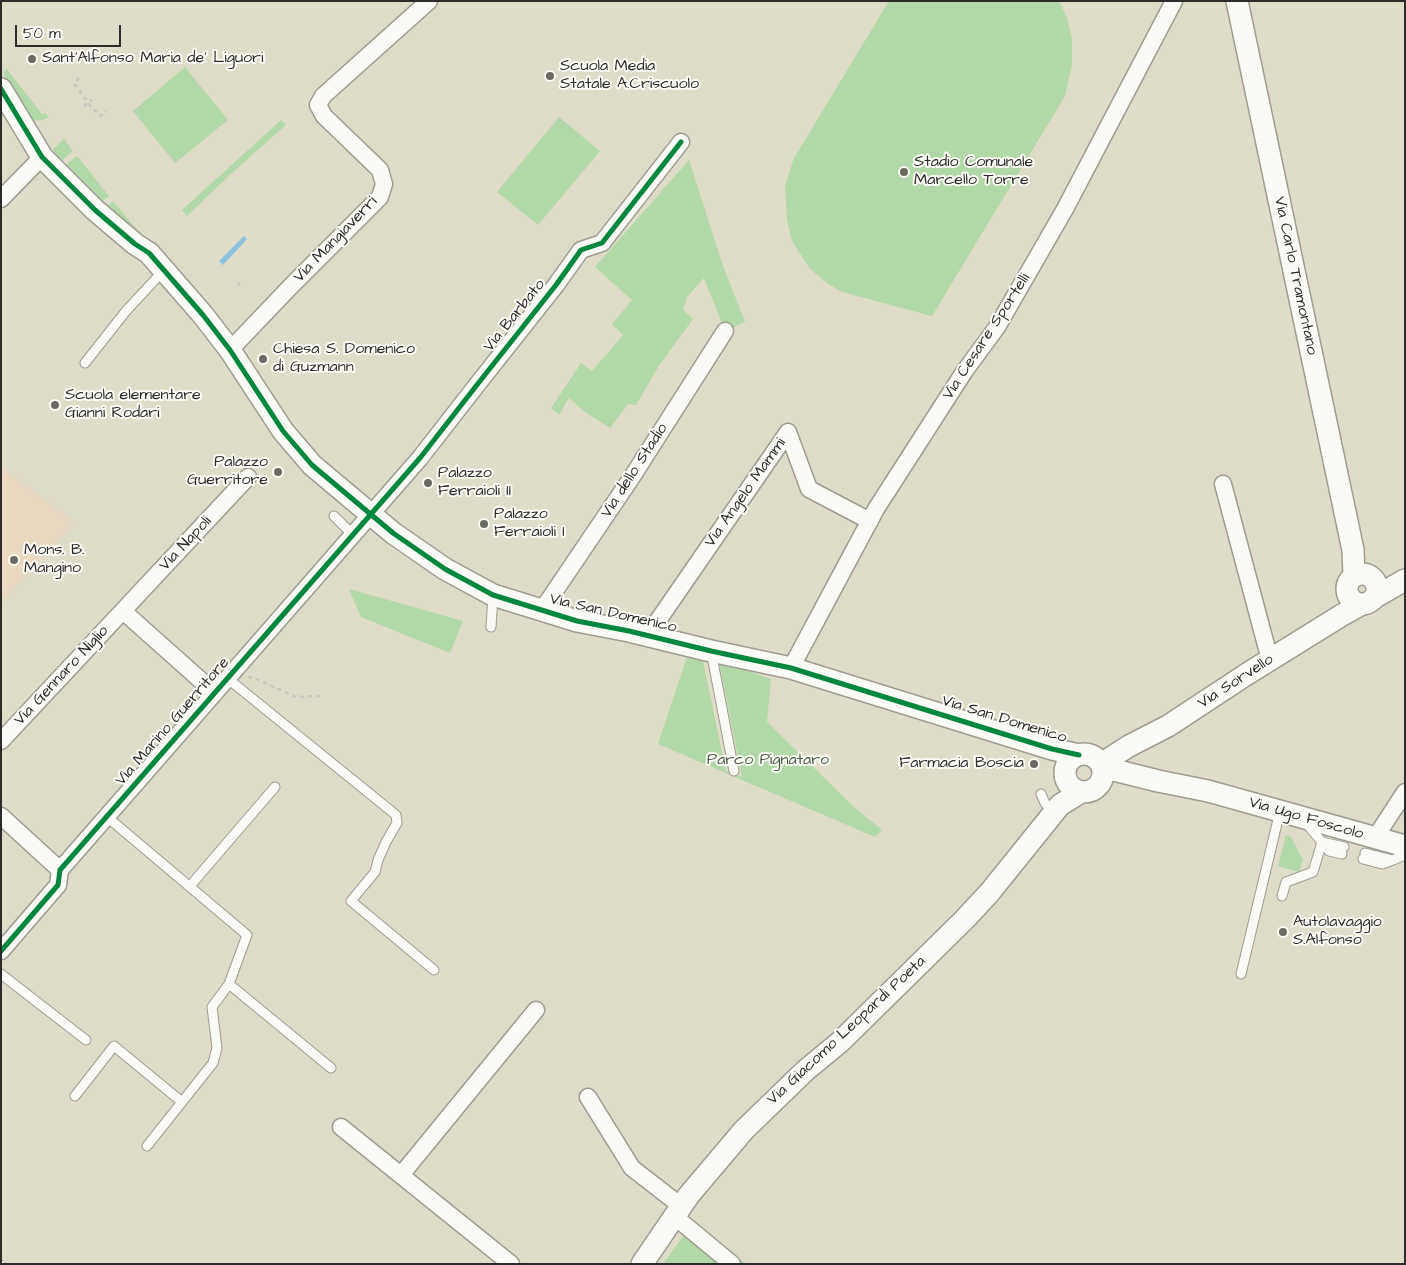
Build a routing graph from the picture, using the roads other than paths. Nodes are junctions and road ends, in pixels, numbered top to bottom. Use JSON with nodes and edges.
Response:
{"nodes":[{"id":1,"x":429,"y":1,"type":"edge"},
{"id":2,"x":1174,"y":1,"type":"edge"},
{"id":3,"x":1237,"y":1,"type":"edge"},
{"id":4,"x":4,"y":102,"type":"edge"},
{"id":5,"x":681,"y":142,"type":"dead end"},
{"id":6,"x":42,"y":157,"type":"junction"},
{"id":7,"x":1,"y":199,"type":"edge"},
{"id":8,"x":164,"y":270,"type":"junction"},
{"id":9,"x":725,"y":331,"type":"dead end"},
{"id":10,"x":230,"y":350,"type":"junction"},
{"id":11,"x":85,"y":363,"type":"dead end"},
{"id":12,"x":248,"y":477,"type":"dead end"},
{"id":13,"x":1224,"y":484,"type":"dead end"},
{"id":14,"x":372,"y":514,"type":"junction"},
{"id":15,"x":334,"y":516,"type":"dead end"},
{"id":16,"x":870,"y":521,"type":"junction"},
{"id":17,"x":353,"y":535,"type":"junction"},
{"id":18,"x":1369,"y":590,"type":"edge"},
{"id":19,"x":493,"y":596,"type":"junction"},
{"id":20,"x":542,"y":610,"type":"junction"},
{"id":21,"x":123,"y":611,"type":"junction"},
{"id":22,"x":490,"y":628,"type":"dead end"},
{"id":23,"x":648,"y":636,"type":"junction"},
{"id":24,"x":711,"y":651,"type":"junction"},
{"id":25,"x":1270,"y":660,"type":"junction"},
{"id":26,"x":791,"y":668,"type":"junction"},
{"id":27,"x":228,"y":678,"type":"junction"},
{"id":28,"x":215,"y":693,"type":"junction"},
{"id":29,"x":1,"y":741,"type":"edge"},
{"id":30,"x":1086,"y":770,"type":"junction"},
{"id":31,"x":734,"y":771,"type":"dead end"},
{"id":32,"x":275,"y":787,"type":"dead end"},
{"id":33,"x":1208,"y":791,"type":"joint"},
{"id":34,"x":1405,"y":792,"type":"edge"},
{"id":35,"x":1041,"y":794,"type":"dead end"},
{"id":36,"x":1057,"y":808,"type":"junction"},
{"id":37,"x":1280,"y":811,"type":"junction"},
{"id":38,"x":1,"y":816,"type":"edge"},
{"id":39,"x":106,"y":816,"type":"junction"},
{"id":40,"x":1301,"y":817,"type":"junction"},
{"id":41,"x":1322,"y":842,"type":"junction"},
{"id":42,"x":1343,"y":850,"type":"dead end"},
{"id":43,"x":1368,"y":850,"type":"junction"},
{"id":44,"x":1399,"y":853,"type":"edge"},
{"id":45,"x":1405,"y":855,"type":"edge"},
{"id":46,"x":60,"y":870,"type":"junction"},
{"id":47,"x":190,"y":886,"type":"junction"},
{"id":48,"x":1282,"y":896,"type":"dead end"},
{"id":49,"x":1,"y":951,"type":"edge"},
{"id":50,"x":434,"y":970,"type":"dead end"},
{"id":51,"x":1,"y":974,"type":"edge"},
{"id":52,"x":1241,"y":974,"type":"dead end"},
{"id":53,"x":229,"y":984,"type":"junction"},
{"id":54,"x":536,"y":1010,"type":"dead end"},
{"id":55,"x":86,"y":1040,"type":"dead end"},
{"id":56,"x":331,"y":1068,"type":"dead end"},
{"id":57,"x":75,"y":1096,"type":"dead end"},
{"id":58,"x":588,"y":1097,"type":"dead end"},
{"id":59,"x":182,"y":1102,"type":"junction"},
{"id":60,"x":342,"y":1127,"type":"dead end"},
{"id":61,"x":147,"y":1146,"type":"dead end"},
{"id":62,"x":401,"y":1175,"type":"junction"},
{"id":63,"x":678,"y":1211,"type":"junction"},
{"id":64,"x":511,"y":1264,"type":"edge"},
{"id":65,"x":642,"y":1264,"type":"edge"},
{"id":66,"x":732,"y":1264,"type":"edge"}],
"edges":[{"from":1,"to":10,"type":"street","name":"Via Mangiaverri"},
{"from":2,"to":16,"type":"street","name":"Via Cesare Sportelli"},
{"from":3,"to":18,"type":"street","name":"Via Carlo Tramontano"},
{"from":4,"to":6,"type":"street","name":"Via San Domenico"},
{"from":5,"to":14,"type":"street","name":"Via Barbato"},
{"from":6,"to":7,"type":"street"},
{"from":6,"to":8,"type":"street","name":"Via San Domenico"},
{"from":8,"to":10,"type":"street","name":"Via San Domenico"},
{"from":8,"to":11,"type":"lane"},
{"from":9,"to":20,"type":"street","name":"Via dello Stadio"},
{"from":10,"to":14,"type":"street","name":"Via San Domenico"},
{"from":12,"to":21,"type":"street","name":"Via Napoli"},
{"from":13,"to":25,"type":"street"},
{"from":14,"to":17,"type":"street","name":"Via Marino Guerritore"},
{"from":14,"to":19,"type":"street","name":"Via San Domenico"},
{"from":15,"to":17,"type":"lane"},
{"from":16,"to":23,"type":"street","name":"Via Angelo Mammì"},
{"from":16,"to":26,"type":"street","name":"Via Cesare Sportelli"},
{"from":17,"to":27,"type":"street","name":"Via Marino Guerritore"},
{"from":18,"to":25,"type":"street","name":"Via Sorvello"},
{"from":19,"to":20,"type":"street","name":"Via San Domenico"},
{"from":19,"to":22,"type":"lane"},
{"from":20,"to":23,"type":"street","name":"Via San Domenico"},
{"from":21,"to":28,"type":"street"},
{"from":21,"to":29,"type":"street","name":"Via Gennaro Niglio"},
{"from":23,"to":24,"type":"street","name":"Via San Domenico"},
{"from":24,"to":26,"type":"street","name":"Via San Domenico"},
{"from":24,"to":31,"type":"lane"},
{"from":25,"to":30,"type":"street","name":"Via Sorvello"},
{"from":26,"to":30,"type":"street","name":"Via San Domenico"},
{"from":27,"to":28,"type":"street","name":"Via Marino Guerritore"},
{"from":27,"to":50,"type":"lane"},
{"from":28,"to":39,"type":"street","name":"Via Marino Guerritore"},
{"from":30,"to":33,"type":"street","name":"Via San Domenico"},
{"from":30,"to":36,"type":"street","name":"Via Giacomo Leopardi Poeta"},
{"from":32,"to":47,"type":"lane"},
{"from":33,"to":37,"type":"street","name":"Via Ugo Foscolo"},
{"from":34,"to":43,"type":"street"},
{"from":35,"to":36,"type":"lane"},
{"from":36,"to":63,"type":"street","name":"Via Giacomo Leopardi Poeta"},
{"from":37,"to":40,"type":"street","name":"Via Ugo Foscolo"},
{"from":37,"to":52,"type":"lane"},
{"from":38,"to":46,"type":"street"},
{"from":39,"to":46,"type":"street","name":"Via Marino Guerritore"},
{"from":39,"to":47,"type":"lane"},
{"from":40,"to":41,"type":"lane"},
{"from":40,"to":43,"type":"street","name":"Via Ugo Foscolo"},
{"from":41,"to":42,"type":"lane"},
{"from":41,"to":48,"type":"lane"},
{"from":43,"to":44,"type":"street","name":"Via Ugo Foscolo"},
{"from":44,"to":45,"type":"lane"},
{"from":46,"to":49,"type":"street","name":"Via Marino Guerritore"},
{"from":47,"to":53,"type":"lane"},
{"from":51,"to":55,"type":"lane"},
{"from":53,"to":56,"type":"lane"},
{"from":53,"to":59,"type":"lane"},
{"from":54,"to":62,"type":"street"},
{"from":57,"to":59,"type":"lane"},
{"from":58,"to":63,"type":"street"},
{"from":59,"to":61,"type":"lane"},
{"from":60,"to":62,"type":"street"},
{"from":62,"to":64,"type":"street"},
{"from":63,"to":65,"type":"street","name":"Via Giacomo Leopardi Poeta"},
{"from":63,"to":66,"type":"street"}]}
